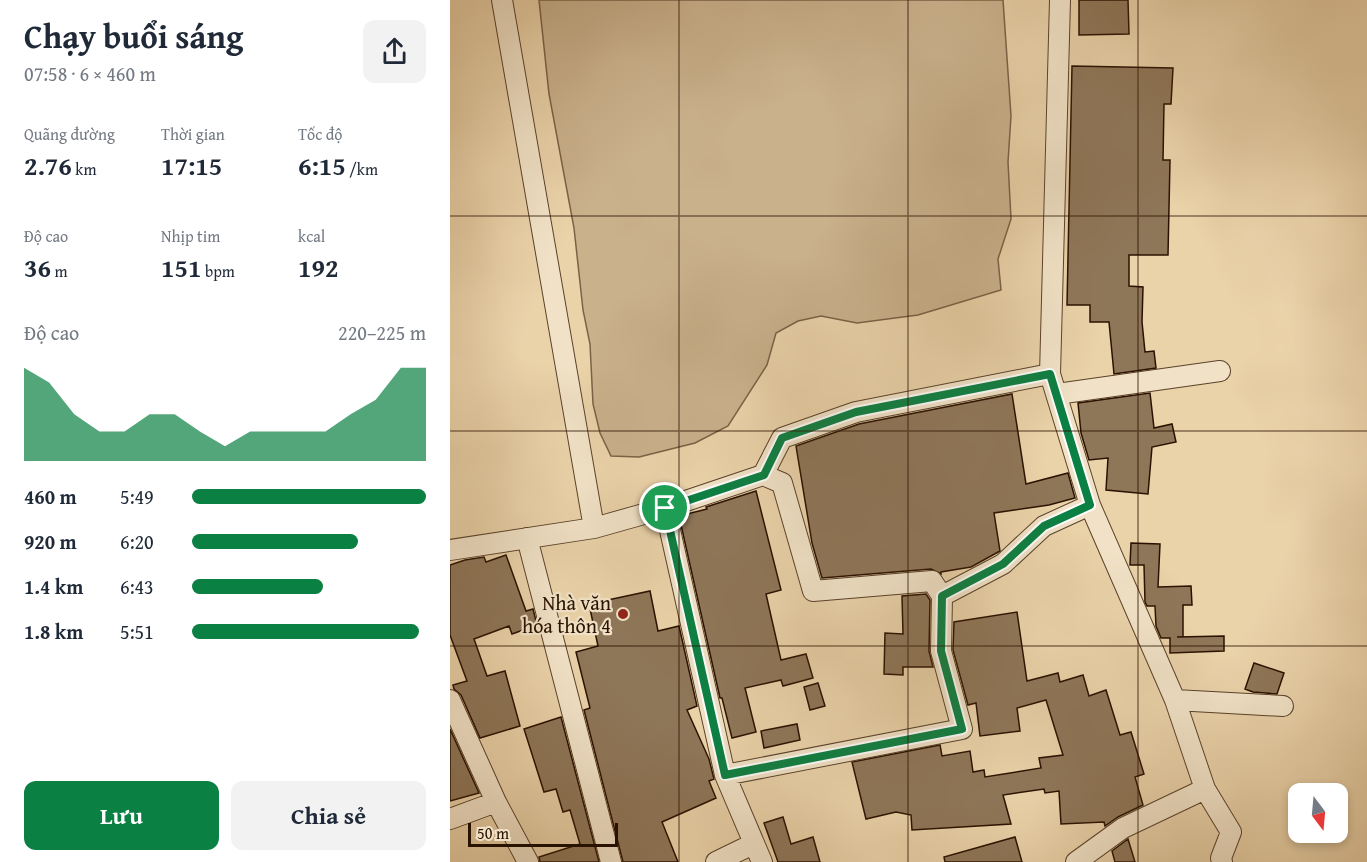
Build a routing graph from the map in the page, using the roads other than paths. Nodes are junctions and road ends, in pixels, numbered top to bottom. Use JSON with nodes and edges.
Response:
{"nodes":[{"id":1,"x":502,"y":0,"type":"edge"},
{"id":2,"x":1060,"y":0,"type":"edge"},
{"id":3,"x":1220,"y":371,"type":"dead end"},
{"id":4,"x":1050,"y":374,"type":"junction"},
{"id":5,"x":1057,"y":394,"type":"junction"},
{"id":6,"x":764,"y":475,"type":"junction"},
{"id":7,"x":1090,"y":505,"type":"junction"},
{"id":8,"x":665,"y":508,"type":"junction"},
{"id":9,"x":594,"y":528,"type":"junction"},
{"id":10,"x":527,"y":538,"type":"junction"},
{"id":11,"x":450,"y":550,"type":"edge"},
{"id":12,"x":942,"y":596,"type":"junction"},
{"id":13,"x":450,"y":700,"type":"edge"},
{"id":14,"x":1175,"y":700,"type":"junction"},
{"id":15,"x":1283,"y":706,"type":"dead end"},
{"id":16,"x":725,"y":775,"type":"junction"},
{"id":17,"x":1205,"y":789,"type":"junction"},
{"id":18,"x":496,"y":802,"type":"junction"},
{"id":19,"x":450,"y":819,"type":"edge"},
{"id":20,"x":753,"y":844,"type":"junction"},
{"id":21,"x":528,"y":862,"type":"edge"},
{"id":22,"x":611,"y":862,"type":"edge"},
{"id":23,"x":716,"y":862,"type":"edge"},
{"id":24,"x":762,"y":862,"type":"edge"},
{"id":25,"x":1076,"y":862,"type":"edge"},
{"id":26,"x":1222,"y":862,"type":"edge"}],
"edges":[{"from":1,"to":9,"type":"street"},
{"from":2,"to":4,"type":"street"},
{"from":3,"to":5,"type":"street"},
{"from":4,"to":5,"type":"street"},
{"from":4,"to":6,"type":"street"},
{"from":5,"to":7,"type":"street"},
{"from":6,"to":8,"type":"street"},
{"from":6,"to":12,"type":"street"},
{"from":7,"to":12,"type":"street"},
{"from":7,"to":14,"type":"street"},
{"from":8,"to":9,"type":"street"},
{"from":8,"to":16,"type":"street"},
{"from":9,"to":10,"type":"street"},
{"from":10,"to":11,"type":"street"},
{"from":10,"to":22,"type":"street"},
{"from":12,"to":16,"type":"street"},
{"from":13,"to":18,"type":"street"},
{"from":14,"to":15,"type":"street"},
{"from":14,"to":17,"type":"street"},
{"from":16,"to":20,"type":"street"},
{"from":17,"to":25,"type":"street"},
{"from":17,"to":26,"type":"street"},
{"from":18,"to":19,"type":"street"},
{"from":18,"to":21,"type":"street"},
{"from":20,"to":23,"type":"street"},
{"from":20,"to":24,"type":"street"}]}
